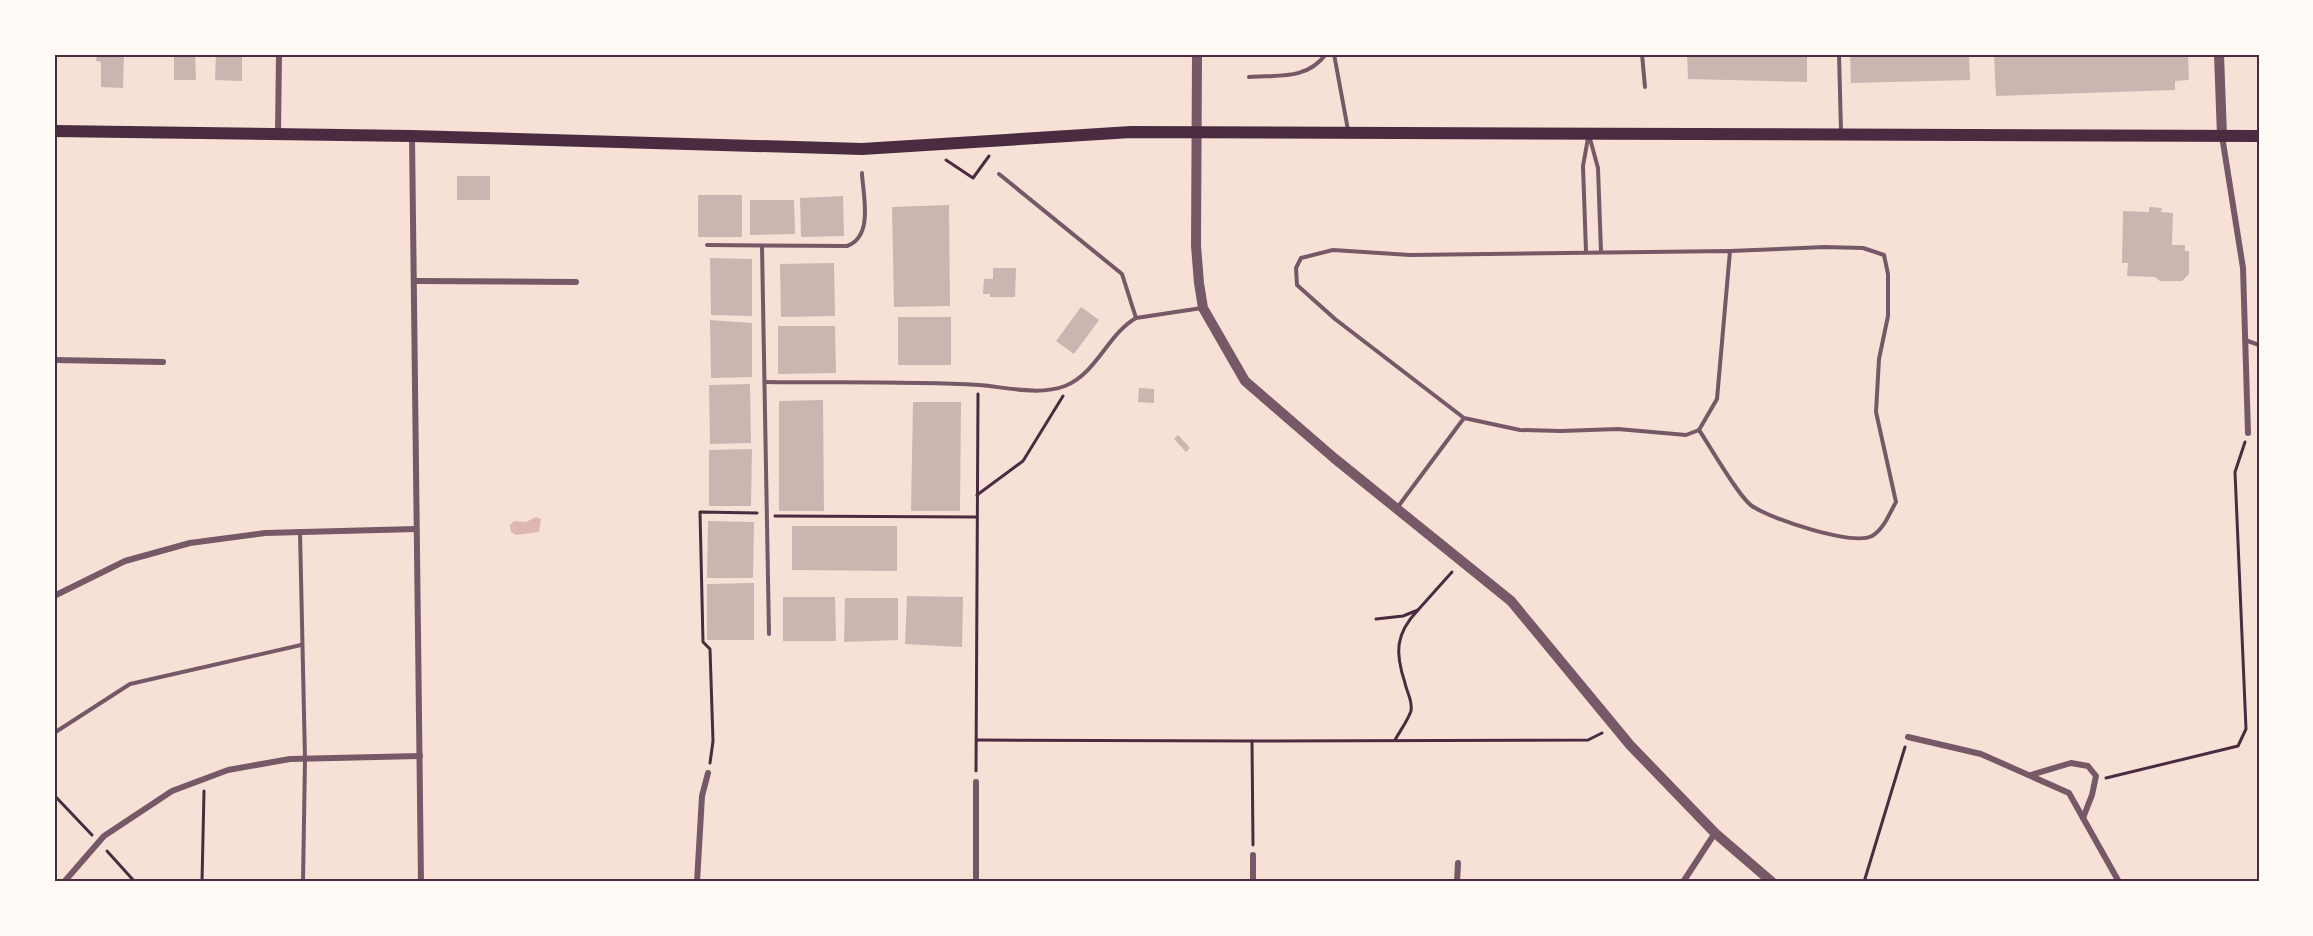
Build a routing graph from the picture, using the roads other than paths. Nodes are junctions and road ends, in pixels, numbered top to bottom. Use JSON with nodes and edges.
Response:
{"nodes":[{"id":1,"x":279,"y":54,"type":"edge"},
{"id":2,"x":1197,"y":54,"type":"edge"},
{"id":3,"x":1326,"y":54,"type":"edge"},
{"id":4,"x":1334,"y":54,"type":"edge"},
{"id":5,"x":1642,"y":54,"type":"edge"},
{"id":6,"x":1839,"y":54,"type":"edge"},
{"id":7,"x":2219,"y":54,"type":"edge"},
{"id":8,"x":1249,"y":77,"type":"dead end"},
{"id":9,"x":1645,"y":87,"type":"dead end"},
{"id":10,"x":54,"y":130,"type":"edge"},
{"id":11,"x":278,"y":133,"type":"junction"},
{"id":12,"x":1196,"y":133,"type":"junction"},
{"id":13,"x":1348,"y":134,"type":"junction"},
{"id":14,"x":1589,"y":134,"type":"junction"},
{"id":15,"x":1841,"y":135,"type":"junction"},
{"id":16,"x":412,"y":136,"type":"junction"},
{"id":17,"x":2223,"y":136,"type":"junction"},
{"id":18,"x":2259,"y":136,"type":"edge"},
{"id":19,"x":862,"y":173,"type":"dead end"},
{"id":20,"x":999,"y":174,"type":"dead end"},
{"id":21,"x":707,"y":245,"type":"dead end"},
{"id":22,"x":762,"y":246,"type":"junction"},
{"id":23,"x":1730,"y":251,"type":"junction"},
{"id":24,"x":1586,"y":252,"type":"junction"},
{"id":25,"x":1601,"y":252,"type":"junction"},
{"id":26,"x":414,"y":280,"type":"junction"},
{"id":27,"x":576,"y":282,"type":"dead end"},
{"id":28,"x":1203,"y":308,"type":"junction"},
{"id":29,"x":1136,"y":318,"type":"junction"},
{"id":30,"x":2245,"y":340,"type":"junction"},
{"id":31,"x":2259,"y":345,"type":"edge"},
{"id":32,"x":54,"y":360,"type":"edge"},
{"id":33,"x":163,"y":362,"type":"dead end"},
{"id":34,"x":765,"y":382,"type":"junction"},
{"id":35,"x":1464,"y":418,"type":"junction"},
{"id":36,"x":1699,"y":430,"type":"junction"},
{"id":37,"x":2248,"y":433,"type":"road end"},
{"id":38,"x":1396,"y":509,"type":"junction"},
{"id":39,"x":416,"y":529,"type":"junction"},
{"id":40,"x":300,"y":532,"type":"junction"},
{"id":41,"x":54,"y":596,"type":"edge"},
{"id":42,"x":769,"y":634,"type":"dead end"},
{"id":43,"x":301,"y":645,"type":"junction"},
{"id":44,"x":54,"y":733,"type":"edge"},
{"id":45,"x":1908,"y":737,"type":"road end"},
{"id":46,"x":420,"y":756,"type":"junction"},
{"id":47,"x":305,"y":759,"type":"junction"},
{"id":48,"x":708,"y":773,"type":"dead end"},
{"id":49,"x":2030,"y":776,"type":"junction"},
{"id":50,"x":976,"y":782,"type":"road end"},
{"id":51,"x":2083,"y":818,"type":"junction"},
{"id":52,"x":1715,"y":833,"type":"junction"},
{"id":53,"x":1253,"y":855,"type":"road end"},
{"id":54,"x":1458,"y":863,"type":"dead end"},
{"id":55,"x":64,"y":882,"type":"edge"},
{"id":56,"x":303,"y":882,"type":"edge"},
{"id":57,"x":421,"y":882,"type":"edge"},
{"id":58,"x":697,"y":882,"type":"edge"},
{"id":59,"x":976,"y":882,"type":"edge"},
{"id":60,"x":1253,"y":882,"type":"edge"},
{"id":61,"x":1457,"y":882,"type":"edge"},
{"id":62,"x":1683,"y":882,"type":"edge"},
{"id":63,"x":1772,"y":882,"type":"edge"},
{"id":64,"x":2119,"y":882,"type":"edge"}],
"edges":[{"from":1,"to":11,"type":"street"},
{"from":2,"to":12,"type":"street"},
{"from":3,"to":8,"type":"lane"},
{"from":4,"to":13,"type":"lane"},
{"from":5,"to":9,"type":"lane"},
{"from":6,"to":15,"type":"lane"},
{"from":7,"to":17,"type":"street"},
{"from":10,"to":11,"type":"main road"},
{"from":11,"to":16,"type":"main road"},
{"from":12,"to":13,"type":"main road"},
{"from":12,"to":16,"type":"main road"},
{"from":12,"to":28,"type":"street"},
{"from":13,"to":14,"type":"main road"},
{"from":14,"to":15,"type":"main road"},
{"from":14,"to":24,"type":"lane"},
{"from":14,"to":25,"type":"lane"},
{"from":15,"to":17,"type":"main road"},
{"from":16,"to":26,"type":"street"},
{"from":17,"to":18,"type":"main road"},
{"from":17,"to":30,"type":"street"},
{"from":19,"to":22,"type":"lane"},
{"from":20,"to":29,"type":"lane"},
{"from":21,"to":22,"type":"lane"},
{"from":22,"to":34,"type":"lane"},
{"from":23,"to":25,"type":"lane"},
{"from":23,"to":36,"type":"lane"},
{"from":23,"to":36,"type":"lane"},
{"from":24,"to":25,"type":"lane"},
{"from":24,"to":35,"type":"lane"},
{"from":26,"to":27,"type":"street"},
{"from":26,"to":39,"type":"street"},
{"from":28,"to":29,"type":"lane"},
{"from":28,"to":38,"type":"street"},
{"from":29,"to":34,"type":"lane"},
{"from":30,"to":31,"type":"lane"},
{"from":30,"to":37,"type":"street"},
{"from":32,"to":33,"type":"street"},
{"from":34,"to":42,"type":"lane"},
{"from":35,"to":36,"type":"lane"},
{"from":35,"to":38,"type":"lane"},
{"from":38,"to":52,"type":"street"},
{"from":39,"to":40,"type":"street"},
{"from":39,"to":46,"type":"street"},
{"from":40,"to":41,"type":"street"},
{"from":40,"to":43,"type":"lane"},
{"from":43,"to":44,"type":"lane"},
{"from":43,"to":47,"type":"lane"},
{"from":45,"to":49,"type":"street"},
{"from":46,"to":47,"type":"street"},
{"from":46,"to":57,"type":"street"},
{"from":47,"to":55,"type":"street"},
{"from":47,"to":56,"type":"lane"},
{"from":48,"to":58,"type":"street"},
{"from":49,"to":51,"type":"street"},
{"from":49,"to":51,"type":"street"},
{"from":50,"to":59,"type":"street"},
{"from":51,"to":64,"type":"street"},
{"from":52,"to":62,"type":"street"},
{"from":52,"to":63,"type":"street"},
{"from":53,"to":60,"type":"street"},
{"from":54,"to":61,"type":"street"}]}
